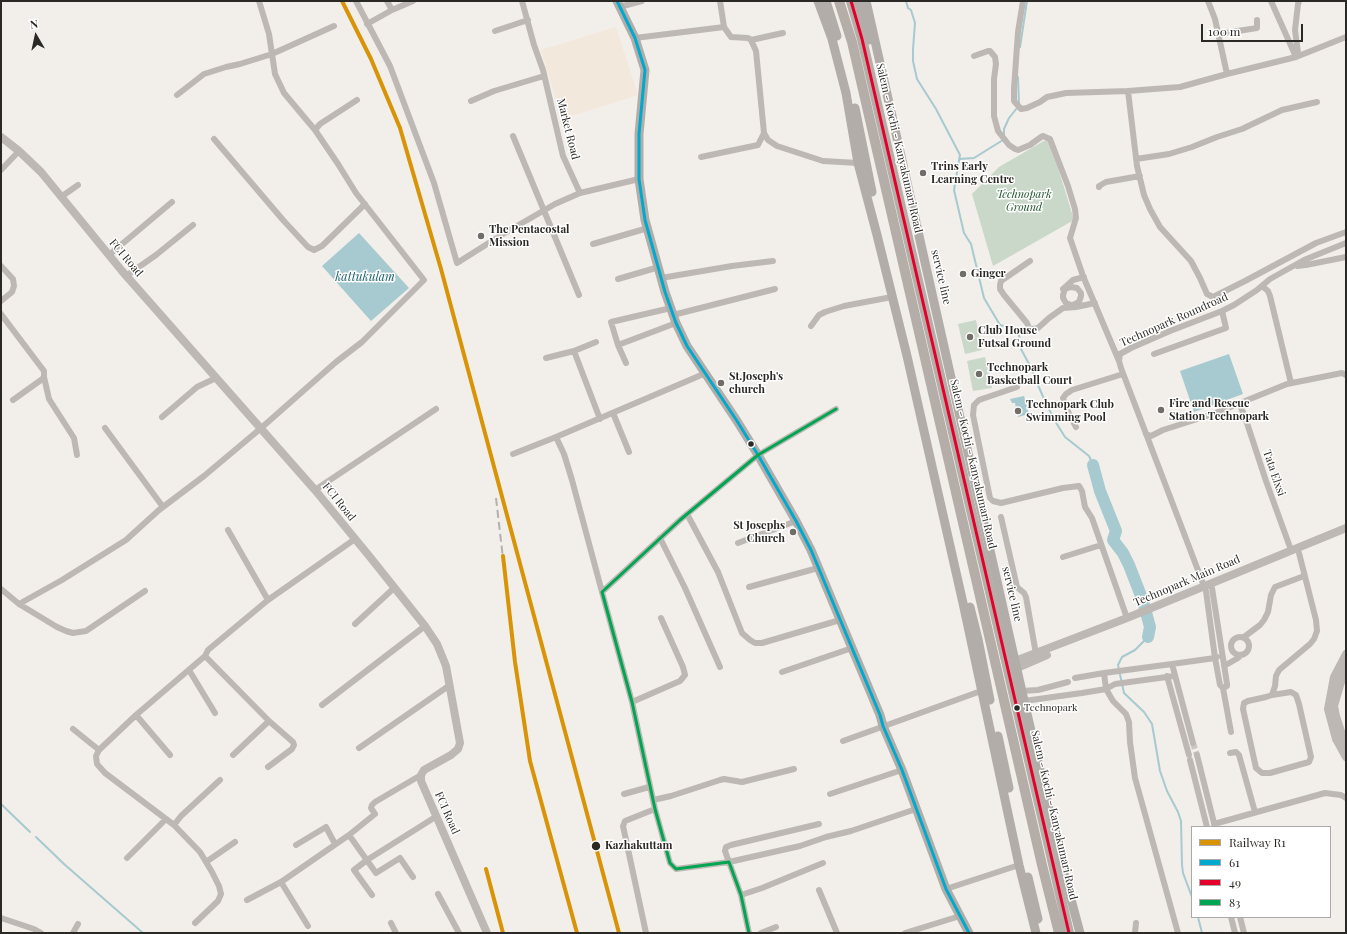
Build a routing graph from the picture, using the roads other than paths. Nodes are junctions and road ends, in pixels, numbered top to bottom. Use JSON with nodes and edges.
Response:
{"nodes":[{"id":1,"x":259,"y":1,"type":"edge"},
{"id":2,"x":356,"y":1,"type":"edge"},
{"id":3,"x":387,"y":1,"type":"edge"},
{"id":4,"x":413,"y":1,"type":"edge"},
{"id":5,"x":522,"y":1,"type":"edge"},
{"id":6,"x":642,"y":1,"type":"edge"},
{"id":7,"x":720,"y":1,"type":"edge"},
{"id":8,"x":818,"y":1,"type":"edge"},
{"id":9,"x":826,"y":1,"type":"edge"},
{"id":10,"x":838,"y":1,"type":"edge"},
{"id":11,"x":851,"y":1,"type":"edge"},
{"id":12,"x":858,"y":1,"type":"edge"},
{"id":13,"x":866,"y":1,"type":"edge"},
{"id":14,"x":1022,"y":1,"type":"edge"},
{"id":15,"x":1208,"y":1,"type":"edge"},
{"id":16,"x":1271,"y":1,"type":"edge"},
{"id":17,"x":1299,"y":1,"type":"edge"},
{"id":18,"x":618,"y":4,"type":"edge"},
{"id":19,"x":392,"y":10,"type":"junction"},
{"id":20,"x":528,"y":20,"type":"junction"},
{"id":21,"x":1257,"y":20,"type":"dead end"},
{"id":22,"x":367,"y":24,"type":"junction"},
{"id":23,"x":334,"y":26,"type":"dead end"},
{"id":24,"x":724,"y":27,"type":"junction"},
{"id":25,"x":495,"y":31,"type":"dead end"},
{"id":26,"x":783,"y":33,"type":"dead end"},
{"id":27,"x":1218,"y":34,"type":"junction"},
{"id":28,"x":1346,"y":37,"type":"edge"},
{"id":29,"x":635,"y":38,"type":"junction"},
{"id":30,"x":751,"y":40,"type":"junction"},
{"id":31,"x":272,"y":54,"type":"junction"},
{"id":32,"x":974,"y":56,"type":"dead end"},
{"id":33,"x":1296,"y":57,"type":"junction"},
{"id":34,"x":1227,"y":74,"type":"junction"},
{"id":35,"x":544,"y":76,"type":"junction"},
{"id":36,"x":1128,"y":91,"type":"junction"},
{"id":37,"x":177,"y":95,"type":"dead end"},
{"id":38,"x":357,"y":100,"type":"dead end"},
{"id":39,"x":470,"y":101,"type":"dead end"},
{"id":40,"x":1317,"y":102,"type":"dead end"},
{"id":41,"x":315,"y":130,"type":"junction"},
{"id":42,"x":764,"y":133,"type":"junction"},
{"id":43,"x":513,"y":136,"type":"dead end"},
{"id":44,"x":1,"y":137,"type":"edge"},
{"id":45,"x":214,"y":139,"type":"dead end"},
{"id":46,"x":19,"y":152,"type":"junction"},
{"id":47,"x":701,"y":157,"type":"dead end"},
{"id":48,"x":1136,"y":159,"type":"junction"},
{"id":49,"x":858,"y":164,"type":"junction"},
{"id":50,"x":1,"y":170,"type":"edge"},
{"id":51,"x":1140,"y":176,"type":"junction"},
{"id":52,"x":639,"y":179,"type":"junction"},
{"id":53,"x":78,"y":185,"type":"dead end"},
{"id":54,"x":1099,"y":188,"type":"dead end"},
{"id":55,"x":580,"y":193,"type":"junction"},
{"id":56,"x":61,"y":197,"type":"junction"},
{"id":57,"x":172,"y":202,"type":"dead end"},
{"id":58,"x":365,"y":204,"type":"junction"},
{"id":59,"x":545,"y":211,"type":"junction"},
{"id":60,"x":193,"y":225,"type":"dead end"},
{"id":61,"x":648,"y":228,"type":"junction"},
{"id":62,"x":1346,"y":232,"type":"edge"},
{"id":63,"x":1346,"y":243,"type":"edge"},
{"id":64,"x":593,"y":244,"type":"dead end"},
{"id":65,"x":109,"y":255,"type":"junction"},
{"id":66,"x":1346,"y":257,"type":"edge"},
{"id":67,"x":773,"y":261,"type":"dead end"},
{"id":68,"x":1030,"y":261,"type":"dead end"},
{"id":69,"x":1,"y":266,"type":"edge"},
{"id":70,"x":1295,"y":266,"type":"junction"},
{"id":71,"x":659,"y":268,"type":"junction"},
{"id":72,"x":126,"y":276,"type":"junction"},
{"id":73,"x":1084,"y":277,"type":"junction"},
{"id":74,"x":661,"y":278,"type":"junction"},
{"id":75,"x":618,"y":279,"type":"dead end"},
{"id":76,"x":1262,"y":286,"type":"junction"},
{"id":77,"x":776,"y":289,"type":"dead end"},
{"id":78,"x":1064,"y":292,"type":"junction"},
{"id":79,"x":579,"y":295,"type":"dead end"},
{"id":80,"x":892,"y":296,"type":"junction"},
{"id":81,"x":1,"y":301,"type":"edge"},
{"id":82,"x":1095,"y":304,"type":"junction"},
{"id":83,"x":1074,"y":306,"type":"junction"},
{"id":84,"x":1222,"y":311,"type":"junction"},
{"id":85,"x":1,"y":314,"type":"edge"},
{"id":86,"x":673,"y":315,"type":"junction"},
{"id":87,"x":811,"y":326,"type":"dead end"},
{"id":88,"x":596,"y":342,"type":"dead end"},
{"id":89,"x":618,"y":345,"type":"junction"},
{"id":90,"x":574,"y":350,"type":"junction"},
{"id":91,"x":1154,"y":354,"type":"dead end"},
{"id":92,"x":546,"y":358,"type":"dead end"},
{"id":93,"x":1119,"y":361,"type":"junction"},
{"id":94,"x":626,"y":363,"type":"dead end"},
{"id":95,"x":706,"y":373,"type":"junction"},
{"id":96,"x":1123,"y":374,"type":"junction"},
{"id":97,"x":1346,"y":374,"type":"edge"},
{"id":98,"x":44,"y":376,"type":"junction"},
{"id":99,"x":216,"y":378,"type":"junction"},
{"id":100,"x":1291,"y":383,"type":"junction"},
{"id":101,"x":1017,"y":387,"type":"dead end"},
{"id":102,"x":13,"y":400,"type":"dead end"},
{"id":103,"x":1239,"y":403,"type":"junction"},
{"id":104,"x":436,"y":409,"type":"dead end"},
{"id":105,"x":836,"y":409,"type":"dead end"},
{"id":106,"x":613,"y":413,"type":"junction"},
{"id":107,"x":162,"y":417,"type":"dead end"},
{"id":108,"x":600,"y":419,"type":"junction"},
{"id":109,"x":1076,"y":427,"type":"dead end"},
{"id":110,"x":105,"y":428,"type":"dead end"},
{"id":111,"x":260,"y":429,"type":"junction"},
{"id":112,"x":1146,"y":434,"type":"junction"},
{"id":113,"x":556,"y":437,"type":"junction"},
{"id":114,"x":628,"y":452,"type":"dead end"},
{"id":115,"x":513,"y":454,"type":"dead end"},
{"id":116,"x":758,"y":455,"type":"junction"},
{"id":117,"x":77,"y":456,"type":"dead end"},
{"id":118,"x":315,"y":490,"type":"junction"},
{"id":119,"x":163,"y":507,"type":"junction"},
{"id":120,"x":687,"y":514,"type":"junction"},
{"id":121,"x":1001,"y":518,"type":"dead end"},
{"id":122,"x":796,"y":521,"type":"junction"},
{"id":123,"x":1346,"y":528,"type":"edge"},
{"id":124,"x":228,"y":530,"type":"dead end"},
{"id":125,"x":1346,"y":534,"type":"edge"},
{"id":126,"x":660,"y":538,"type":"junction"},
{"id":127,"x":355,"y":539,"type":"junction"},
{"id":128,"x":738,"y":544,"type":"dead end"},
{"id":129,"x":1101,"y":545,"type":"junction"},
{"id":130,"x":1295,"y":551,"type":"junction"},
{"id":131,"x":1063,"y":557,"type":"dead end"},
{"id":132,"x":818,"y":568,"type":"junction"},
{"id":133,"x":1304,"y":576,"type":"junction"},
{"id":134,"x":749,"y":587,"type":"dead end"},
{"id":135,"x":1208,"y":587,"type":"junction"},
{"id":136,"x":394,"y":588,"type":"junction"},
{"id":137,"x":1,"y":589,"type":"edge"},
{"id":138,"x":145,"y":591,"type":"dead end"},
{"id":139,"x":602,"y":592,"type":"junction"},
{"id":140,"x":268,"y":600,"type":"junction"},
{"id":141,"x":19,"y":604,"type":"junction"},
{"id":142,"x":1156,"y":608,"type":"junction"},
{"id":143,"x":660,"y":618,"type":"dead end"},
{"id":144,"x":1130,"y":619,"type":"junction"},
{"id":145,"x":840,"y":620,"type":"junction"},
{"id":146,"x":355,"y":624,"type":"dead end"},
{"id":147,"x":425,"y":626,"type":"junction"},
{"id":148,"x":1244,"y":637,"type":"junction"},
{"id":149,"x":1232,"y":641,"type":"junction"},
{"id":150,"x":1221,"y":642,"type":"junction"},
{"id":151,"x":852,"y":648,"type":"junction"},
{"id":152,"x":1222,"y":653,"type":"junction"},
{"id":153,"x":1036,"y":654,"type":"junction"},
{"id":154,"x":1346,"y":654,"type":"edge"},
{"id":155,"x":1241,"y":655,"type":"junction"},
{"id":156,"x":205,"y":656,"type":"junction"},
{"id":157,"x":1215,"y":658,"type":"junction"},
{"id":158,"x":1016,"y":664,"type":"junction"},
{"id":159,"x":1172,"y":664,"type":"junction"},
{"id":160,"x":1346,"y":665,"type":"edge"},
{"id":161,"x":1224,"y":666,"type":"junction"},
{"id":162,"x":720,"y":667,"type":"dead end"},
{"id":163,"x":189,"y":670,"type":"junction"},
{"id":164,"x":782,"y":672,"type":"dead end"},
{"id":165,"x":1106,"y":673,"type":"junction"},
{"id":166,"x":1167,"y":676,"type":"junction"},
{"id":167,"x":1174,"y":676,"type":"junction"},
{"id":168,"x":1075,"y":678,"type":"dead end"},
{"id":169,"x":1068,"y":682,"type":"dead end"},
{"id":170,"x":450,"y":685,"type":"junction"},
{"id":171,"x":1223,"y":688,"type":"junction"},
{"id":172,"x":1106,"y":689,"type":"junction"},
{"id":173,"x":981,"y":691,"type":"junction"},
{"id":174,"x":1022,"y":691,"type":"junction"},
{"id":175,"x":1272,"y":695,"type":"junction"},
{"id":176,"x":1024,"y":701,"type":"junction"},
{"id":177,"x":632,"y":702,"type":"junction"},
{"id":178,"x":322,"y":705,"type":"dead end"},
{"id":179,"x":215,"y":713,"type":"dead end"},
{"id":180,"x":136,"y":715,"type":"junction"},
{"id":181,"x":269,"y":720,"type":"junction"},
{"id":182,"x":883,"y":726,"type":"junction"},
{"id":183,"x":73,"y":729,"type":"dead end"},
{"id":184,"x":1231,"y":732,"type":"dead end"},
{"id":185,"x":843,"y":741,"type":"dead end"},
{"id":186,"x":1184,"y":742,"type":"junction"},
{"id":187,"x":1346,"y":747,"type":"edge"},
{"id":188,"x":359,"y":748,"type":"dead end"},
{"id":189,"x":99,"y":750,"type":"junction"},
{"id":190,"x":1230,"y":753,"type":"dead end"},
{"id":191,"x":170,"y":755,"type":"dead end"},
{"id":192,"x":233,"y":755,"type":"dead end"},
{"id":193,"x":1197,"y":755,"type":"tunnel mouth"},
{"id":194,"x":1346,"y":757,"type":"edge"},
{"id":195,"x":268,"y":767,"type":"dead end"},
{"id":196,"x":794,"y":769,"type":"dead end"},
{"id":197,"x":902,"y":770,"type":"junction"},
{"id":198,"x":421,"y":775,"type":"junction"},
{"id":199,"x":220,"y":780,"type":"dead end"},
{"id":200,"x":650,"y":787,"type":"junction"},
{"id":201,"x":1045,"y":790,"type":"junction"},
{"id":202,"x":624,"y":794,"type":"dead end"},
{"id":203,"x":830,"y":794,"type":"dead end"},
{"id":204,"x":1346,"y":798,"type":"edge"},
{"id":205,"x":653,"y":800,"type":"junction"},
{"id":206,"x":655,"y":809,"type":"junction"},
{"id":207,"x":916,"y":809,"type":"junction"},
{"id":208,"x":1255,"y":812,"type":"junction"},
{"id":209,"x":437,"y":816,"type":"junction"},
{"id":210,"x":165,"y":820,"type":"junction"},
{"id":211,"x":819,"y":824,"type":"dead end"},
{"id":212,"x":174,"y":825,"type":"junction"},
{"id":213,"x":1214,"y":825,"type":"edge"},
{"id":214,"x":1208,"y":826,"type":"edge"},
{"id":215,"x":349,"y":835,"type":"junction"},
{"id":216,"x":235,"y":842,"type":"dead end"},
{"id":217,"x":335,"y":844,"type":"junction"},
{"id":218,"x":296,"y":845,"type":"dead end"},
{"id":219,"x":127,"y":858,"type":"dead end"},
{"id":220,"x":367,"y":860,"type":"junction"},
{"id":221,"x":206,"y":862,"type":"junction"},
{"id":222,"x":729,"y":862,"type":"junction"},
{"id":223,"x":823,"y":863,"type":"dead end"},
{"id":224,"x":1019,"y":865,"type":"junction"},
{"id":225,"x":413,"y":878,"type":"dead end"},
{"id":226,"x":281,"y":882,"type":"junction"},
{"id":227,"x":946,"y":889,"type":"junction"},
{"id":228,"x":819,"y":890,"type":"dead end"},
{"id":229,"x":438,"y":894,"type":"dead end"},
{"id":230,"x":372,"y":895,"type":"dead end"},
{"id":231,"x":741,"y":895,"type":"junction"},
{"id":232,"x":247,"y":900,"type":"dead end"},
{"id":233,"x":960,"y":916,"type":"junction"},
{"id":234,"x":1,"y":918,"type":"edge"},
{"id":235,"x":1231,"y":918,"type":"edge"},
{"id":236,"x":1240,"y":918,"type":"edge"},
{"id":237,"x":195,"y":923,"type":"dead end"},
{"id":238,"x":391,"y":923,"type":"dead end"},
{"id":239,"x":1136,"y":923,"type":"dead end"},
{"id":240,"x":78,"y":924,"type":"dead end"},
{"id":241,"x":308,"y":926,"type":"dead end"},
{"id":242,"x":776,"y":927,"type":"dead end"},
{"id":243,"x":41,"y":933,"type":"edge"},
{"id":244,"x":73,"y":933,"type":"edge"},
{"id":245,"x":396,"y":933,"type":"edge"},
{"id":246,"x":459,"y":933,"type":"edge"},
{"id":247,"x":487,"y":933,"type":"edge"},
{"id":248,"x":646,"y":933,"type":"edge"},
{"id":249,"x":749,"y":933,"type":"edge"},
{"id":250,"x":761,"y":933,"type":"edge"},
{"id":251,"x":837,"y":933,"type":"edge"},
{"id":252,"x":905,"y":933,"type":"edge"},
{"id":253,"x":969,"y":933,"type":"edge"},
{"id":254,"x":1036,"y":933,"type":"edge"},
{"id":255,"x":1042,"y":933,"type":"edge"},
{"id":256,"x":1059,"y":933,"type":"edge"},
{"id":257,"x":1070,"y":933,"type":"edge"},
{"id":258,"x":1080,"y":933,"type":"edge"},
{"id":259,"x":1135,"y":933,"type":"edge"},
{"id":260,"x":1178,"y":933,"type":"edge"},
{"id":261,"x":1235,"y":933,"type":"edge"},
{"id":262,"x":1244,"y":933,"type":"edge"}],
"edges":[{"from":1,"to":31,"type":"street"},
{"from":2,"to":22,"type":"street"},
{"from":3,"to":19,"type":"street"},
{"from":4,"to":19,"type":"street"},
{"from":5,"to":20,"type":"street","name":"Market Road"},
{"from":6,"to":18,"type":"street"},
{"from":7,"to":24,"type":"street"},
{"from":8,"to":49,"type":"main road"},
{"from":9,"to":255,"type":"main road"},
{"from":10,"to":256,"type":"highway","name":"Salem - Kochi - Kanyakumari Road"},
{"from":11,"to":257,"type":"highway","name":"Salem - Kochi - Kanyakumari Road"},
{"from":12,"to":201,"type":"main road"},
{"from":13,"to":158,"type":"main road","name":"service line"},
{"from":14,"to":36,"type":"street"},
{"from":15,"to":27,"type":"street"},
{"from":16,"to":33,"type":"street"},
{"from":17,"to":33,"type":"street"},
{"from":18,"to":29,"type":"main road"},
{"from":19,"to":22,"type":"street"},
{"from":20,"to":25,"type":"street"},
{"from":20,"to":35,"type":"street","name":"Market Road"},
{"from":21,"to":27,"type":"street"},
{"from":22,"to":59,"type":"street"},
{"from":23,"to":31,"type":"street"},
{"from":24,"to":29,"type":"street"},
{"from":24,"to":30,"type":"street"},
{"from":26,"to":30,"type":"street"},
{"from":27,"to":34,"type":"street"},
{"from":28,"to":33,"type":"street"},
{"from":29,"to":52,"type":"main road"},
{"from":30,"to":42,"type":"street"},
{"from":31,"to":37,"type":"street"},
{"from":31,"to":41,"type":"street"},
{"from":32,"to":73,"type":"street"},
{"from":33,"to":34,"type":"street"},
{"from":34,"to":36,"type":"street"},
{"from":35,"to":39,"type":"street"},
{"from":35,"to":55,"type":"street","name":"Market Road"},
{"from":36,"to":48,"type":"street"},
{"from":38,"to":41,"type":"street"},
{"from":40,"to":48,"type":"street"},
{"from":41,"to":58,"type":"street"},
{"from":42,"to":47,"type":"street"},
{"from":42,"to":49,"type":"street"},
{"from":43,"to":59,"type":"street"},
{"from":44,"to":46,"type":"street","name":"FCI Road"},
{"from":45,"to":58,"type":"street"},
{"from":46,"to":50,"type":"street"},
{"from":46,"to":56,"type":"street","name":"FCI Road"},
{"from":48,"to":51,"type":"street"},
{"from":49,"to":80,"type":"main road"},
{"from":51,"to":54,"type":"street"},
{"from":51,"to":62,"type":"street"},
{"from":52,"to":55,"type":"street"},
{"from":52,"to":61,"type":"main road"},
{"from":53,"to":56,"type":"street"},
{"from":55,"to":59,"type":"street"},
{"from":56,"to":65,"type":"street","name":"FCI Road"},
{"from":57,"to":65,"type":"street"},
{"from":58,"to":111,"type":"street"},
{"from":59,"to":79,"type":"street"},
{"from":60,"to":72,"type":"street"},
{"from":61,"to":64,"type":"street"},
{"from":61,"to":71,"type":"main road"},
{"from":63,"to":70,"type":"street","name":"Technopark Roundroad"},
{"from":65,"to":72,"type":"street","name":"FCI Road"},
{"from":66,"to":70,"type":"street"},
{"from":67,"to":74,"type":"street"},
{"from":68,"to":83,"type":"street"},
{"from":69,"to":81,"type":"street"},
{"from":70,"to":76,"type":"street","name":"Technopark Roundroad"},
{"from":71,"to":74,"type":"main road"},
{"from":71,"to":75,"type":"street"},
{"from":72,"to":99,"type":"street","name":"FCI Road"},
{"from":73,"to":78,"type":"street"},
{"from":73,"to":82,"type":"street"},
{"from":74,"to":86,"type":"main road"},
{"from":76,"to":84,"type":"street","name":"Technopark Roundroad"},
{"from":76,"to":100,"type":"street"},
{"from":77,"to":86,"type":"street"},
{"from":78,"to":83,"type":"street"},
{"from":78,"to":83,"type":"street"},
{"from":80,"to":87,"type":"street"},
{"from":80,"to":173,"type":"main road"},
{"from":82,"to":83,"type":"street"},
{"from":82,"to":93,"type":"street"},
{"from":84,"to":91,"type":"street"},
{"from":84,"to":93,"type":"street","name":"Technopark Roundroad"},
{"from":85,"to":98,"type":"street"},
{"from":86,"to":89,"type":"street"},
{"from":86,"to":89,"type":"street"},
{"from":86,"to":95,"type":"main road"},
{"from":88,"to":90,"type":"street"},
{"from":89,"to":94,"type":"street"},
{"from":90,"to":92,"type":"street"},
{"from":90,"to":108,"type":"street"},
{"from":93,"to":96,"type":"street","name":"Technopark Roundroad"},
{"from":95,"to":106,"type":"street"},
{"from":95,"to":116,"type":"main road"},
{"from":96,"to":109,"type":"street"},
{"from":96,"to":112,"type":"street","name":"Technopark Roundroad"},
{"from":97,"to":100,"type":"street"},
{"from":98,"to":102,"type":"street"},
{"from":98,"to":117,"type":"street"},
{"from":99,"to":107,"type":"street"},
{"from":99,"to":111,"type":"street","name":"FCI Road"},
{"from":100,"to":103,"type":"street"},
{"from":101,"to":129,"type":"street"},
{"from":103,"to":112,"type":"street"},
{"from":103,"to":130,"type":"street","name":"Tata Elxsi"},
{"from":104,"to":118,"type":"street"},
{"from":105,"to":116,"type":"street"},
{"from":106,"to":108,"type":"street"},
{"from":106,"to":114,"type":"street"},
{"from":108,"to":113,"type":"street"},
{"from":110,"to":119,"type":"street"},
{"from":111,"to":118,"type":"street","name":"FCI Road"},
{"from":111,"to":119,"type":"street"},
{"from":112,"to":135,"type":"street","name":"Technopark Roundroad"},
{"from":113,"to":115,"type":"street"},
{"from":113,"to":139,"type":"street"},
{"from":116,"to":120,"type":"street"},
{"from":116,"to":122,"type":"main road"},
{"from":118,"to":127,"type":"street","name":"FCI Road"},
{"from":119,"to":141,"type":"street"},
{"from":120,"to":126,"type":"street"},
{"from":120,"to":145,"type":"street"},
{"from":121,"to":153,"type":"street"},
{"from":122,"to":128,"type":"street"},
{"from":122,"to":132,"type":"main road"},
{"from":123,"to":130,"type":"street","name":"Technopark Main Road"},
{"from":124,"to":140,"type":"street"},
{"from":125,"to":130,"type":"street"},
{"from":126,"to":139,"type":"street"},
{"from":126,"to":162,"type":"street"},
{"from":127,"to":136,"type":"street","name":"FCI Road"},
{"from":127,"to":140,"type":"street"},
{"from":129,"to":131,"type":"street"},
{"from":129,"to":144,"type":"street"},
{"from":130,"to":133,"type":"street","name":"Tata Elxsi"},
{"from":130,"to":135,"type":"street","name":"Technopark Main Road"},
{"from":132,"to":134,"type":"street"},
{"from":132,"to":145,"type":"main road"},
{"from":133,"to":148,"type":"street"},
{"from":133,"to":175,"type":"street","name":"Tata Elxsi"},
{"from":135,"to":142,"type":"street","name":"Technopark Main Road"},
{"from":135,"to":150,"type":"street"},
{"from":135,"to":157,"type":"street"},
{"from":136,"to":146,"type":"street"},
{"from":136,"to":147,"type":"street","name":"FCI Road"},
{"from":137,"to":141,"type":"street"},
{"from":138,"to":141,"type":"street"},
{"from":139,"to":177,"type":"street"},
{"from":140,"to":156,"type":"street"},
{"from":142,"to":144,"type":"street"},
{"from":142,"to":144,"type":"street","name":"Technopark Main Road"},
{"from":143,"to":177,"type":"street"},
{"from":144,"to":153,"type":"street","name":"Technopark Main Road"},
{"from":144,"to":158,"type":"street"},
{"from":145,"to":151,"type":"main road"},
{"from":147,"to":170,"type":"street","name":"FCI Road"},
{"from":147,"to":178,"type":"street"},
{"from":148,"to":149,"type":"street"},
{"from":148,"to":155,"type":"street"},
{"from":149,"to":150,"type":"street"},
{"from":149,"to":155,"type":"street"},
{"from":150,"to":152,"type":"street"},
{"from":151,"to":164,"type":"street"},
{"from":151,"to":182,"type":"main road"},
{"from":152,"to":157,"type":"street"},
{"from":152,"to":161,"type":"street"},
{"from":153,"to":158,"type":"street","name":"Technopark Main Road"},
{"from":154,"to":194,"type":"street"},
{"from":155,"to":161,"type":"street"},
{"from":156,"to":163,"type":"street"},
{"from":156,"to":181,"type":"street"},
{"from":157,"to":159,"type":"street"},
{"from":157,"to":171,"type":"street"},
{"from":158,"to":174,"type":"main road","name":"service line"},
{"from":159,"to":165,"type":"street"},
{"from":159,"to":167,"type":"street"},
{"from":160,"to":187,"type":"street"},
{"from":161,"to":171,"type":"street"},
{"from":163,"to":179,"type":"street"},
{"from":163,"to":180,"type":"street"},
{"from":165,"to":168,"type":"street"},
{"from":165,"to":172,"type":"street"},
{"from":166,"to":167,"type":"street"},
{"from":166,"to":172,"type":"street"},
{"from":166,"to":186,"type":"street"},
{"from":167,"to":186,"type":"street"},
{"from":169,"to":174,"type":"street"},
{"from":170,"to":188,"type":"street"},
{"from":170,"to":198,"type":"street","name":"FCI Road"},
{"from":171,"to":184,"type":"street"},
{"from":172,"to":176,"type":"street"},
{"from":172,"to":260,"type":"street"},
{"from":173,"to":182,"type":"street"},
{"from":173,"to":224,"type":"main road"},
{"from":174,"to":176,"type":"main road","name":"service line"},
{"from":175,"to":175,"type":"street"},
{"from":176,"to":201,"type":"main road","name":"service line"},
{"from":177,"to":200,"type":"street"},
{"from":180,"to":189,"type":"street"},
{"from":180,"to":191,"type":"street"},
{"from":181,"to":192,"type":"street"},
{"from":181,"to":195,"type":"street"},
{"from":182,"to":185,"type":"street"},
{"from":182,"to":197,"type":"main road"},
{"from":183,"to":189,"type":"street"},
{"from":186,"to":214,"type":"street"},
{"from":189,"to":210,"type":"street"},
{"from":190,"to":208,"type":"street"},
{"from":193,"to":213,"type":"street"},
{"from":196,"to":205,"type":"street"},
{"from":197,"to":203,"type":"street"},
{"from":197,"to":207,"type":"main road"},
{"from":198,"to":209,"type":"street","name":"FCI Road"},
{"from":198,"to":215,"type":"street"},
{"from":199,"to":212,"type":"street"},
{"from":200,"to":202,"type":"street"},
{"from":200,"to":205,"type":"street"},
{"from":201,"to":258,"type":"main road","name":"service line"},
{"from":204,"to":208,"type":"street"},
{"from":205,"to":206,"type":"street"},
{"from":206,"to":222,"type":"street"},
{"from":206,"to":248,"type":"street"},
{"from":207,"to":222,"type":"street"},
{"from":207,"to":227,"type":"main road"},
{"from":208,"to":213,"type":"street"},
{"from":209,"to":220,"type":"street"},
{"from":209,"to":247,"type":"street","name":"FCI Road"},
{"from":210,"to":212,"type":"street"},
{"from":210,"to":219,"type":"street"},
{"from":211,"to":222,"type":"street"},
{"from":212,"to":221,"type":"street"},
{"from":215,"to":217,"type":"street"},
{"from":215,"to":220,"type":"street"},
{"from":216,"to":221,"type":"street"},
{"from":217,"to":218,"type":"street"},
{"from":217,"to":226,"type":"street"},
{"from":220,"to":225,"type":"street"},
{"from":220,"to":230,"type":"street"},
{"from":221,"to":237,"type":"street"},
{"from":222,"to":231,"type":"street"},
{"from":223,"to":231,"type":"street"},
{"from":224,"to":227,"type":"street"},
{"from":224,"to":254,"type":"main road"},
{"from":226,"to":232,"type":"street"},
{"from":226,"to":241,"type":"street"},
{"from":227,"to":233,"type":"main road"},
{"from":228,"to":251,"type":"street"},
{"from":229,"to":246,"type":"street"},
{"from":231,"to":249,"type":"street"},
{"from":233,"to":252,"type":"street"},
{"from":233,"to":253,"type":"main road"},
{"from":234,"to":243,"type":"street"},
{"from":235,"to":261,"type":"street"},
{"from":236,"to":262,"type":"street"},
{"from":238,"to":245,"type":"street"},
{"from":239,"to":259,"type":"street"},
{"from":240,"to":244,"type":"street"},
{"from":242,"to":250,"type":"street"}]}
